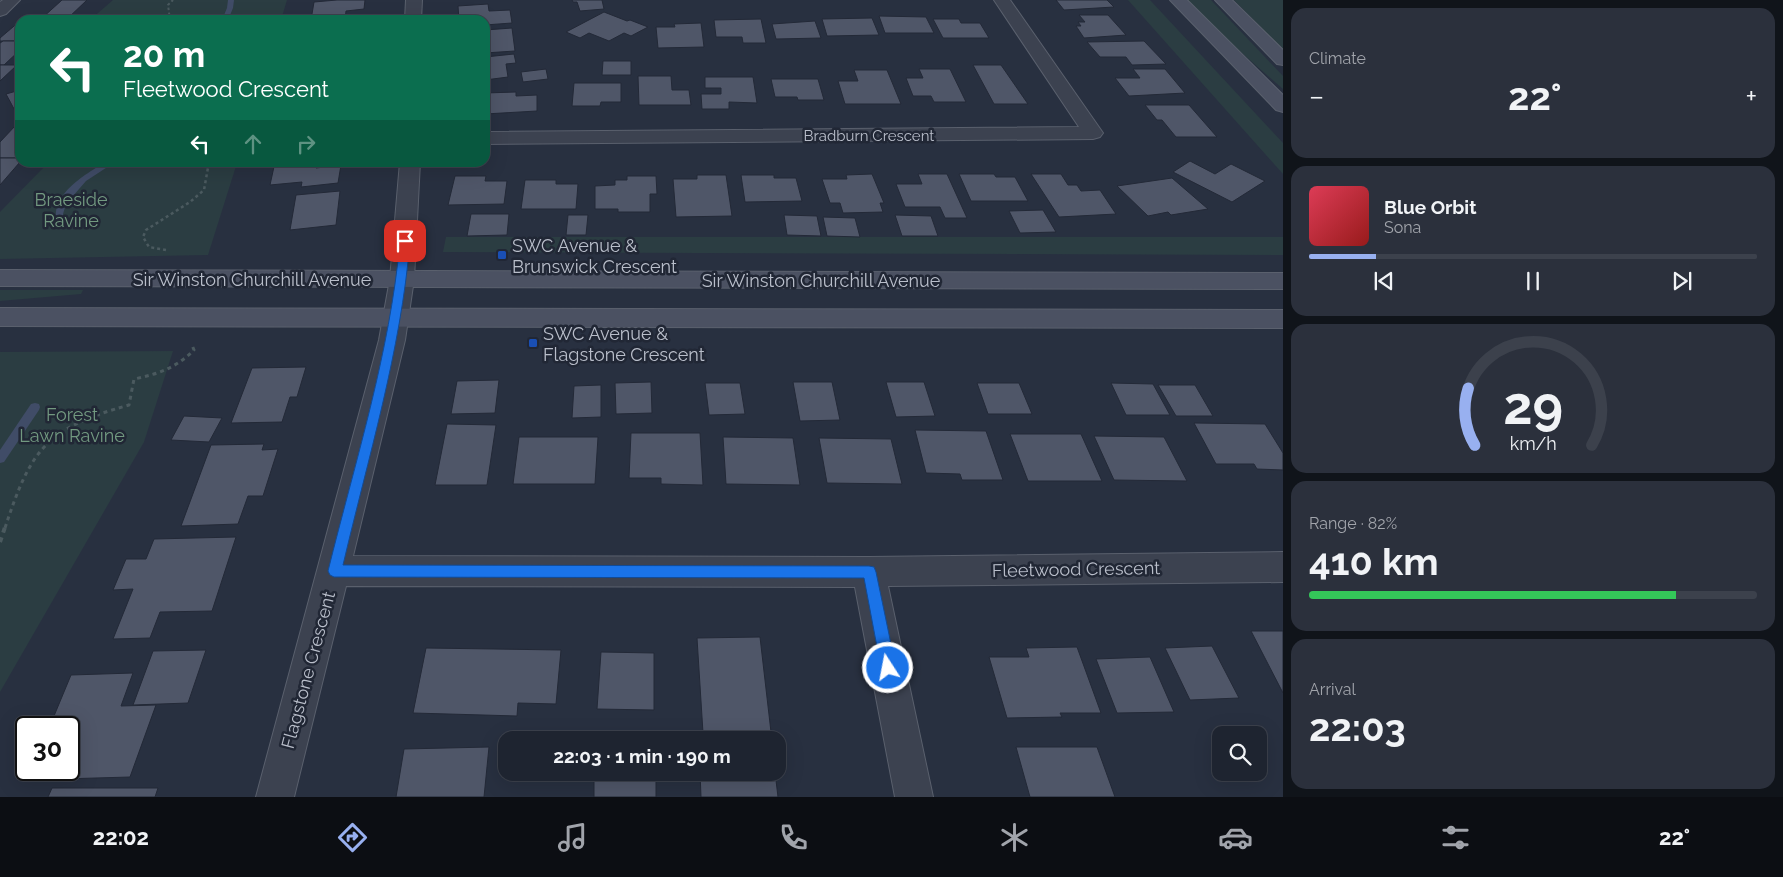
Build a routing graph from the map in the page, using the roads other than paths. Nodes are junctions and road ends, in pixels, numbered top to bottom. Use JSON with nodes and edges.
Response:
{"nodes":[{"id":1,"x":12,"y":0,"type":"edge"},
{"id":2,"x":414,"y":0,"type":"edge"},
{"id":3,"x":1002,"y":0,"type":"edge"},
{"id":4,"x":1178,"y":0,"type":"edge"},
{"id":5,"x":1223,"y":0,"type":"edge"},
{"id":6,"x":0,"y":11,"type":"edge"},
{"id":7,"x":413,"y":15,"type":"edge"},
{"id":8,"x":1283,"y":60,"type":"edge"},
{"id":9,"x":1283,"y":106,"type":"edge"},
{"id":10,"x":490,"y":138,"type":"edge"},
{"id":11,"x":410,"y":167,"type":"edge"},
{"id":12,"x":0,"y":278,"type":"edge"},
{"id":13,"x":402,"y":279,"type":"junction"},
{"id":14,"x":1283,"y":281,"type":"edge"},
{"id":15,"x":0,"y":317,"type":"edge"},
{"id":16,"x":394,"y":318,"type":"junction"},
{"id":17,"x":1283,"y":319,"type":"edge"},
{"id":18,"x":1283,"y":567,"type":"edge"},
{"id":19,"x":334,"y":571,"type":"junction"},
{"id":20,"x":869,"y":572,"type":"junction"},
{"id":21,"x":275,"y":797,"type":"edge"},
{"id":22,"x":914,"y":797,"type":"edge"}],
"edges":[{"from":1,"to":6,"type":"street"},
{"from":2,"to":7,"type":"street"},
{"from":3,"to":10,"type":"street","name":"Bradburn Crescent"},
{"from":4,"to":9,"type":"main road"},
{"from":5,"to":8,"type":"main road"},
{"from":11,"to":13,"type":"street","name":"Flagstone Crescent"},
{"from":12,"to":13,"type":"main road","name":"Sir Winston Churchill Avenue"},
{"from":13,"to":14,"type":"main road","name":"Sir Winston Churchill Avenue"},
{"from":13,"to":16,"type":"street","name":"Flagstone Crescent"},
{"from":15,"to":16,"type":"main road"},
{"from":16,"to":17,"type":"main road"},
{"from":16,"to":19,"type":"street","name":"Flagstone Crescent"},
{"from":18,"to":20,"type":"street","name":"Fleetwood Crescent"},
{"from":19,"to":20,"type":"street","name":"Fleetwood Crescent"},
{"from":19,"to":21,"type":"street","name":"Flagstone Crescent"},
{"from":20,"to":22,"type":"street"}]}
